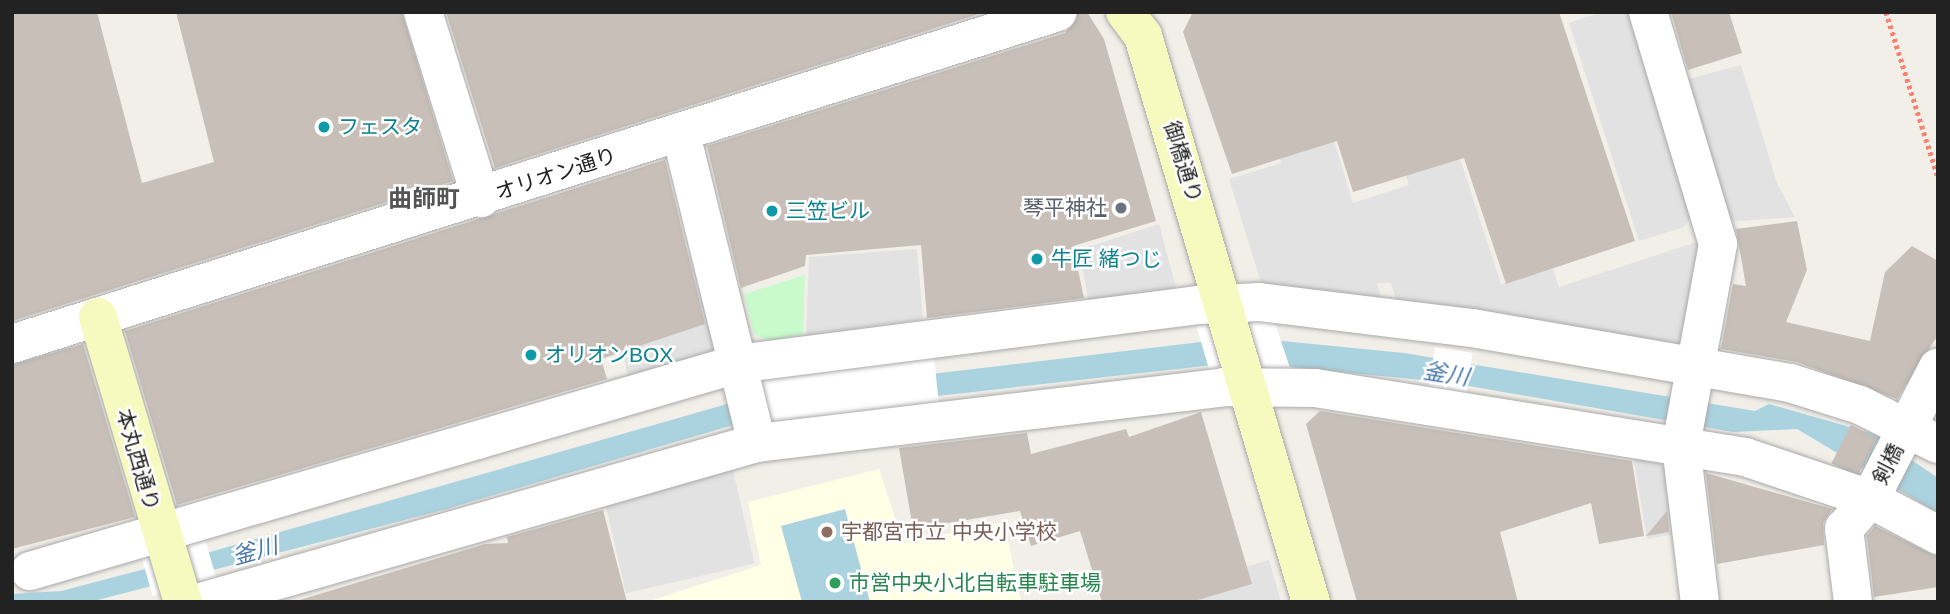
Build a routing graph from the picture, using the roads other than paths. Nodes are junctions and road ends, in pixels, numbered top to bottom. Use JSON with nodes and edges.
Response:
{"nodes":[{"id":1,"x":423,"y":12,"type":"edge"},
{"id":2,"x":1058,"y":12,"type":"edge"},
{"id":3,"x":1125,"y":12,"type":"edge"},
{"id":4,"x":1648,"y":12,"type":"edge"},
{"id":5,"x":681,"y":134,"type":"junction"},
{"id":6,"x":481,"y":198,"type":"junction"},
{"id":7,"x":1230,"y":316,"type":"junction"},
{"id":8,"x":98,"y":317,"type":"junction"},
{"id":9,"x":12,"y":344,"type":"edge"},
{"id":10,"x":1938,"y":367,"type":"edge"},
{"id":11,"x":1695,"y":368,"type":"junction"},
{"id":12,"x":740,"y":376,"type":"junction"},
{"id":13,"x":1250,"y":381,"type":"junction"},
{"id":14,"x":755,"y":437,"type":"junction"},
{"id":15,"x":1681,"y":446,"type":"junction"},
{"id":16,"x":1898,"y":460,"type":"edge"},
{"id":17,"x":160,"y":534,"type":"junction"},
{"id":18,"x":1938,"y":535,"type":"edge"},
{"id":19,"x":30,"y":571,"type":"dead end"},
{"id":20,"x":183,"y":602,"type":"edge"},
{"id":21,"x":201,"y":602,"type":"edge"},
{"id":22,"x":1311,"y":602,"type":"edge"},
{"id":23,"x":1700,"y":602,"type":"edge"},
{"id":24,"x":1853,"y":602,"type":"edge"}],
"edges":[{"from":1,"to":6,"type":"street"},
{"from":2,"to":5,"type":"street","name":"オリオン通り"},
{"from":3,"to":7,"type":"street","name":"御橋通り"},
{"from":4,"to":11,"type":"street"},
{"from":5,"to":6,"type":"street","name":"オリオン通り"},
{"from":5,"to":12,"type":"street"},
{"from":6,"to":8,"type":"street","name":"オリオン通り"},
{"from":7,"to":11,"type":"street"},
{"from":7,"to":12,"type":"street"},
{"from":7,"to":13,"type":"street","name":"御橋通り"},
{"from":8,"to":9,"type":"street","name":"オリオン通り"},
{"from":8,"to":17,"type":"street","name":"本丸西通り"},
{"from":10,"to":16,"type":"street"},
{"from":11,"to":15,"type":"street"},
{"from":11,"to":16,"type":"street"},
{"from":12,"to":14,"type":"street"},
{"from":12,"to":17,"type":"street"},
{"from":13,"to":14,"type":"street"},
{"from":13,"to":15,"type":"street"},
{"from":13,"to":22,"type":"street"},
{"from":14,"to":21,"type":"street"},
{"from":15,"to":16,"type":"street"},
{"from":15,"to":23,"type":"street"},
{"from":16,"to":18,"type":"street"},
{"from":16,"to":24,"type":"street"},
{"from":17,"to":19,"type":"street"},
{"from":17,"to":20,"type":"street","name":"本丸西通り"}]}
